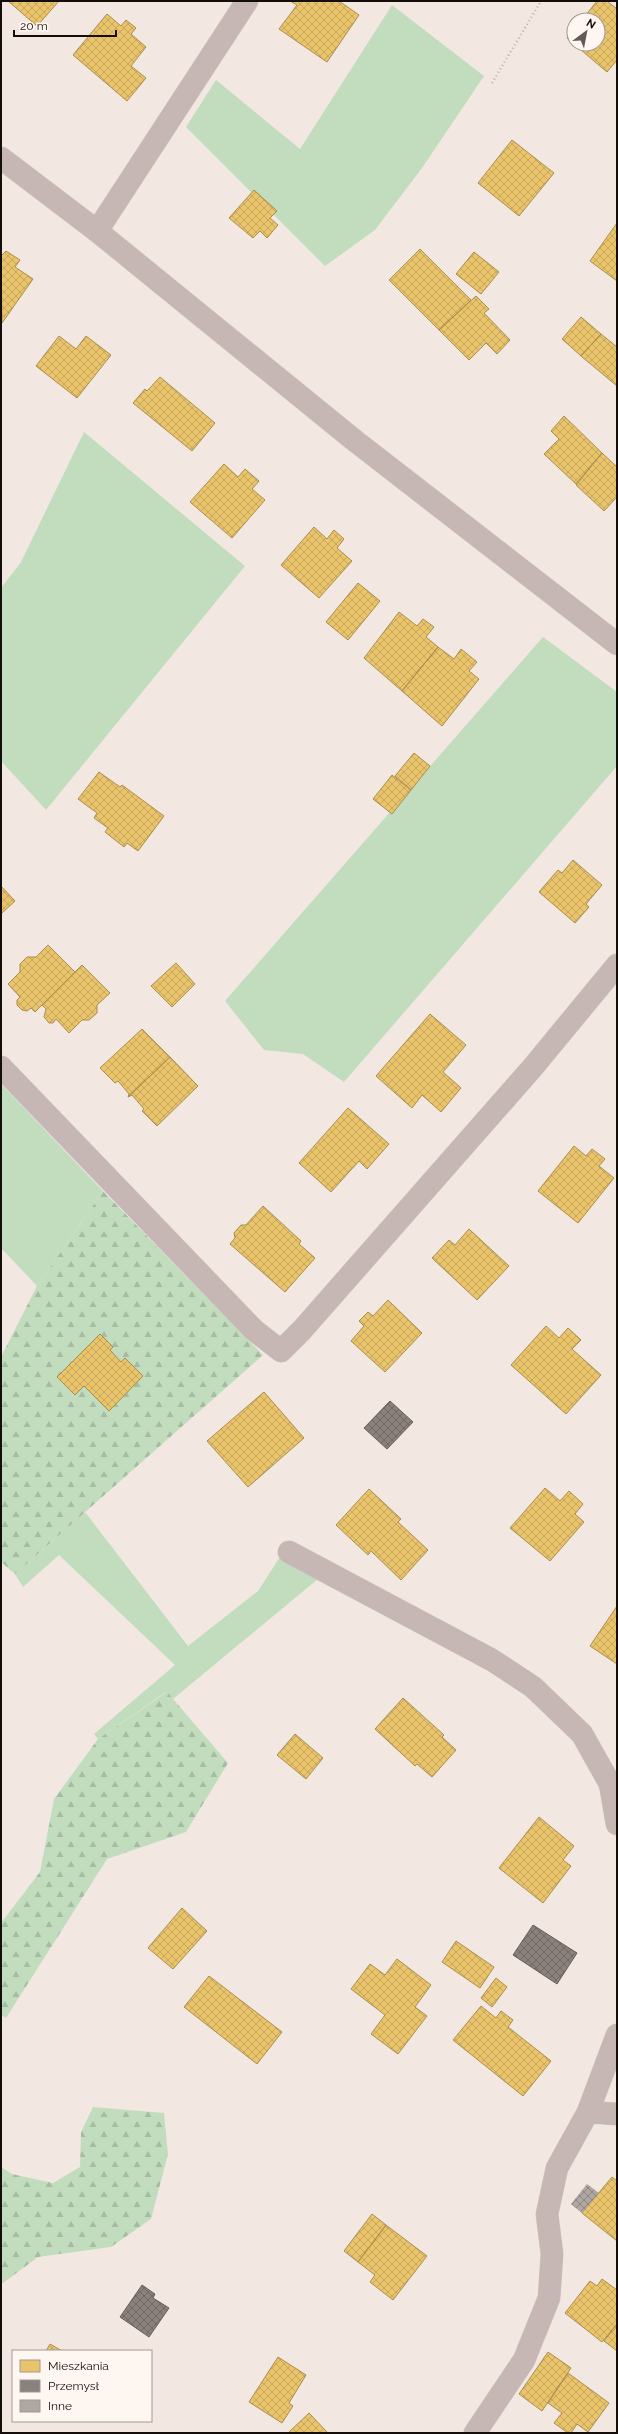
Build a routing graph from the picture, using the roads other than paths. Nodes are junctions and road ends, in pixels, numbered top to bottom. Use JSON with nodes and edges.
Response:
{"nodes":[{"id":1,"x":247,"y":1,"type":"edge"},
{"id":2,"x":1,"y":158,"type":"edge"},
{"id":3,"x":97,"y":231,"type":"junction"},
{"id":4,"x":617,"y":644,"type":"edge"},
{"id":5,"x":617,"y":965,"type":"edge"},
{"id":6,"x":1,"y":1068,"type":"edge"},
{"id":7,"x":289,"y":1552,"type":"dead end"},
{"id":8,"x":617,"y":1824,"type":"edge"},
{"id":9,"x":617,"y":2036,"type":"edge"},
{"id":10,"x":588,"y":2112,"type":"junction"},
{"id":11,"x":617,"y":2114,"type":"edge"},
{"id":12,"x":476,"y":2433,"type":"edge"}],
"edges":[{"from":1,"to":3,"type":"street"},
{"from":2,"to":3,"type":"street"},
{"from":3,"to":4,"type":"street"},
{"from":5,"to":6,"type":"street"},
{"from":7,"to":8,"type":"street"},
{"from":9,"to":10,"type":"street"},
{"from":10,"to":11,"type":"street"},
{"from":10,"to":12,"type":"street"}]}
